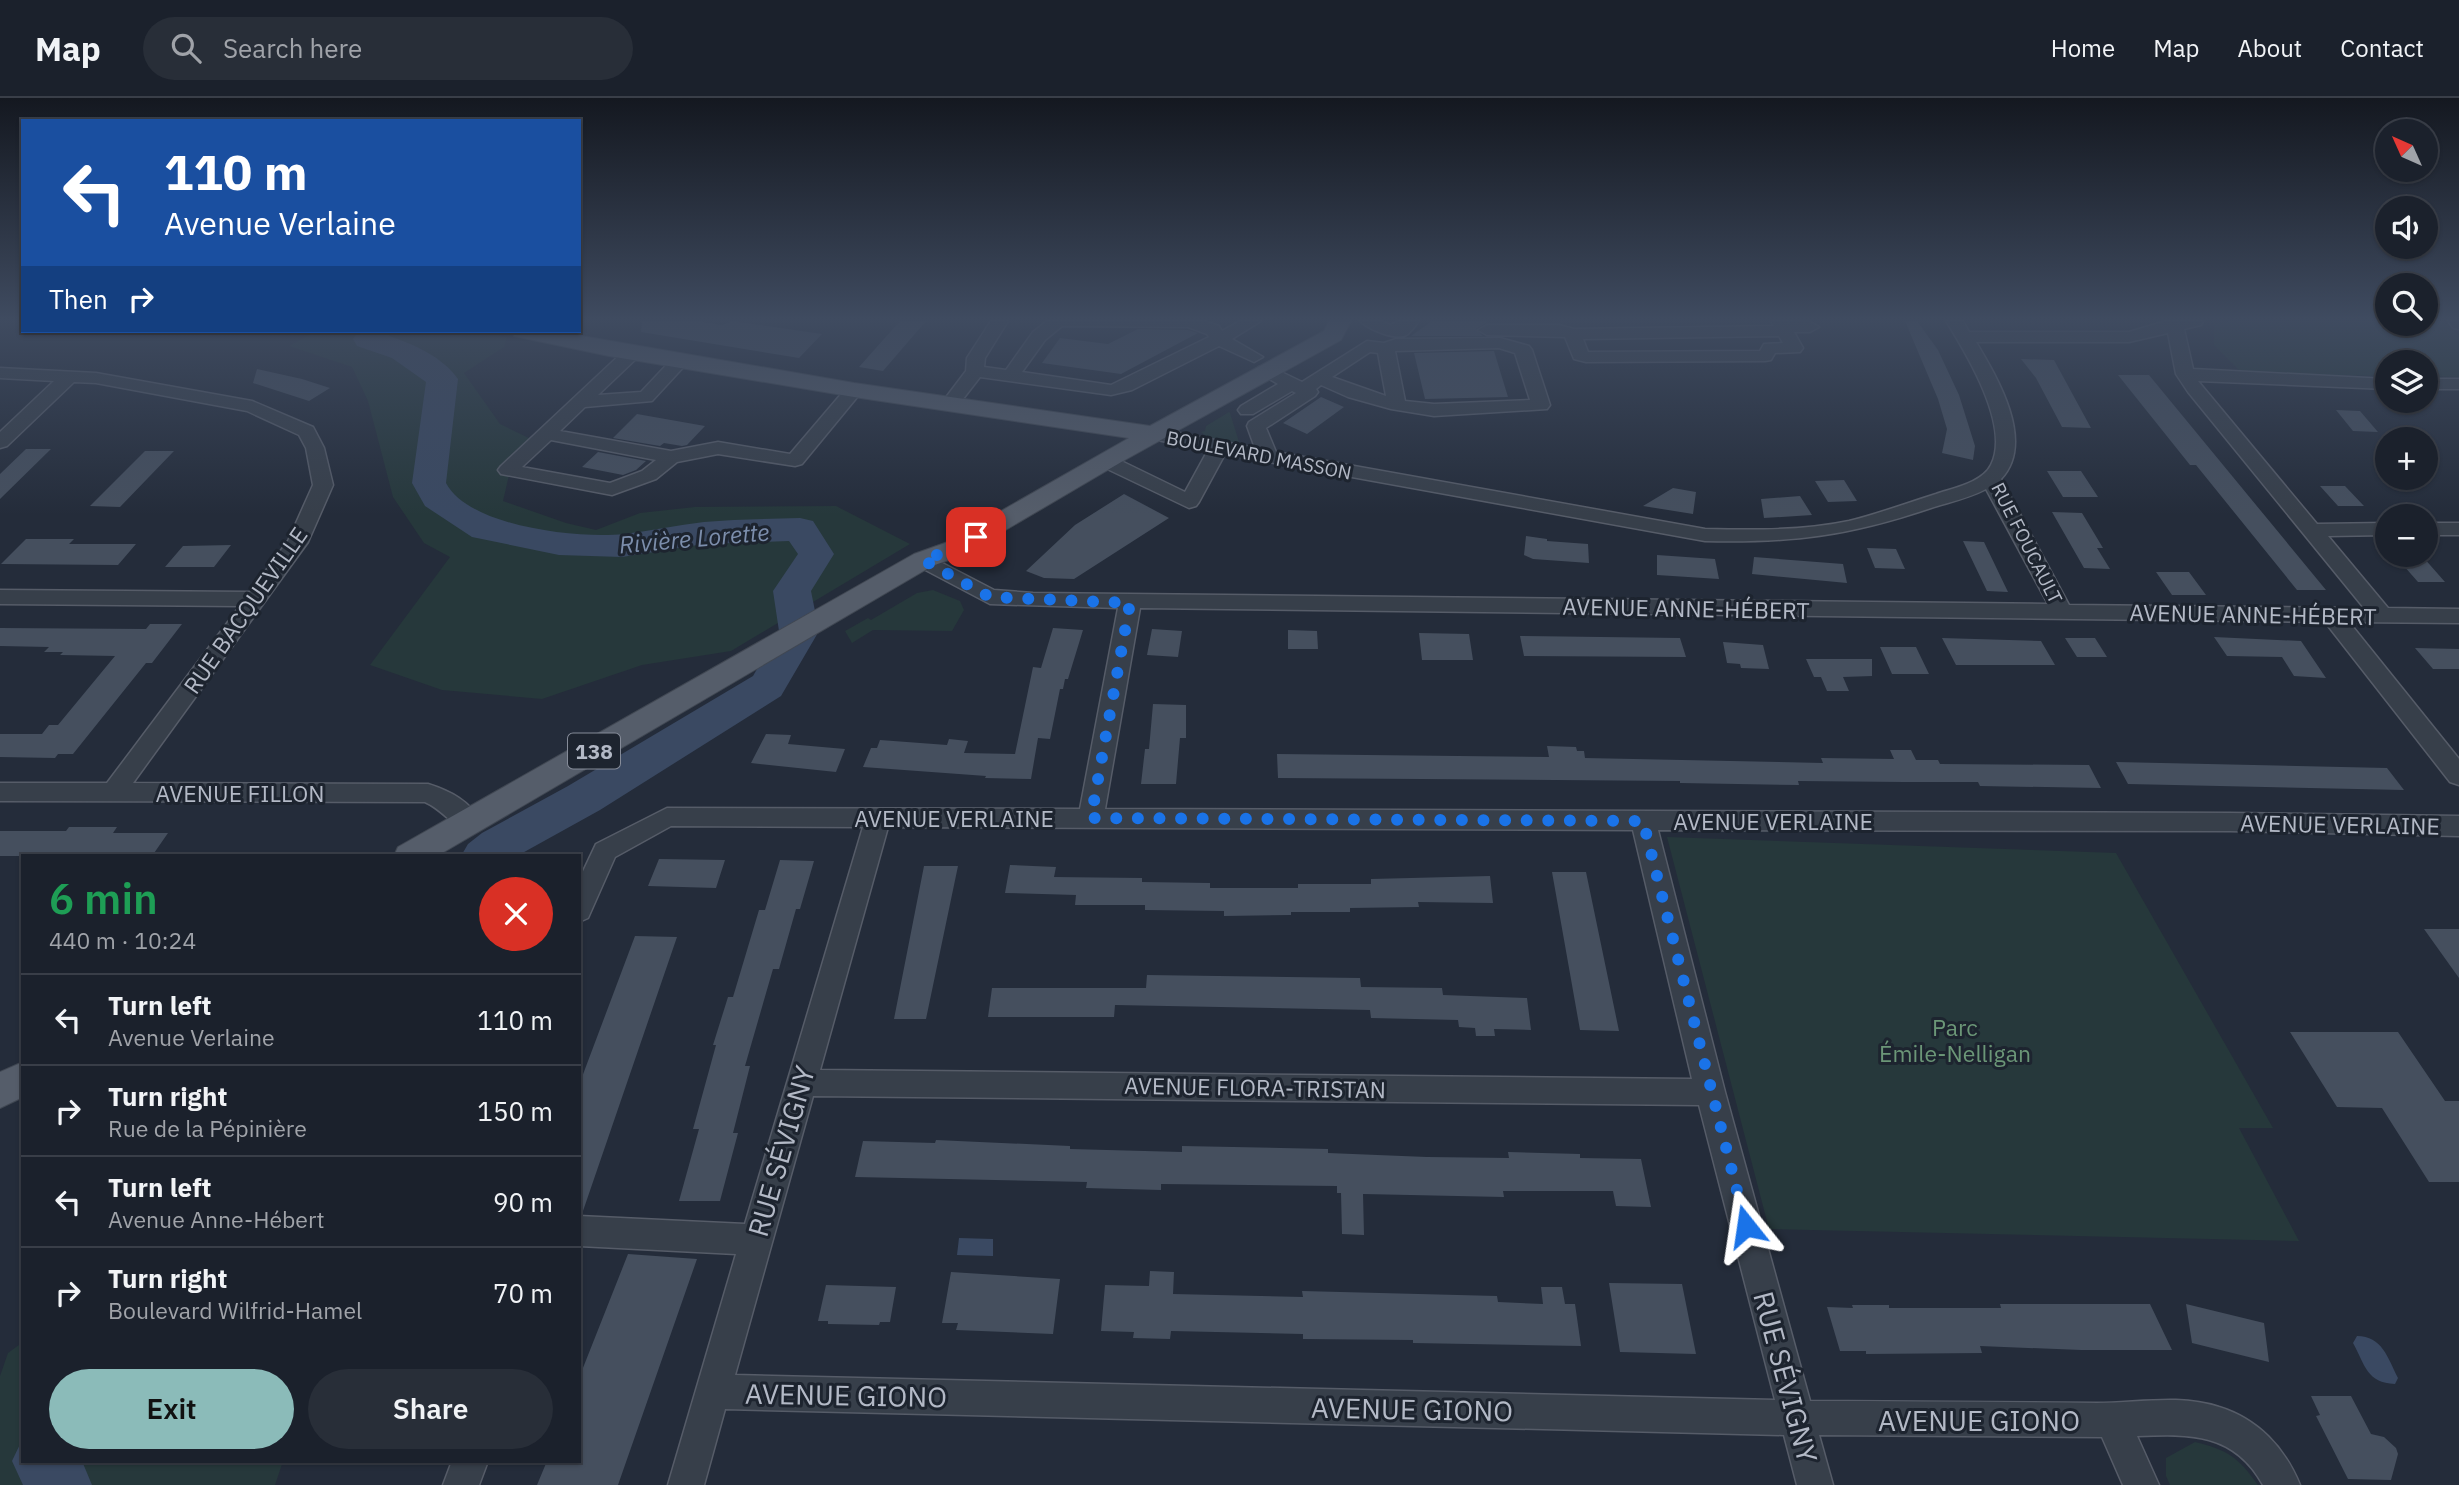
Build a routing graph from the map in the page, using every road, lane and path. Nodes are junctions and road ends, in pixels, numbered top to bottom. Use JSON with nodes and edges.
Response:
{"nodes":[{"id":1,"x":59,"y":386,"type":"edge"},
{"id":2,"x":139,"y":386,"type":"edge"},
{"id":3,"x":597,"y":386,"type":"edge"},
{"id":4,"x":657,"y":386,"type":"edge"},
{"id":5,"x":828,"y":386,"type":"edge"},
{"id":6,"x":964,"y":386,"type":"edge"},
{"id":7,"x":1074,"y":386,"type":"edge"},
{"id":8,"x":1126,"y":386,"type":"edge"},
{"id":9,"x":1214,"y":386,"type":"edge"},
{"id":10,"x":1233,"y":386,"type":"edge"},
{"id":11,"x":1298,"y":386,"type":"joint"},
{"id":12,"x":1337,"y":386,"type":"edge"},
{"id":13,"x":1393,"y":386,"type":"edge"},
{"id":14,"x":1535,"y":386,"type":"edge"},
{"id":15,"x":1987,"y":386,"type":"edge"},
{"id":16,"x":2195,"y":386,"type":"edge"},
{"id":17,"x":854,"y":390,"type":"junction"},
{"id":18,"x":1220,"y":396,"type":"junction"},
{"id":19,"x":580,"y":401,"type":"junction"},
{"id":20,"x":950,"y":404,"type":"junction"},
{"id":21,"x":1397,"y":405,"type":"junction"},
{"id":22,"x":1247,"y":410,"type":"junction"},
{"id":23,"x":1266,"y":419,"type":"junction"},
{"id":24,"x":1125,"y":428,"type":"junction"},
{"id":25,"x":548,"y":434,"type":"junction"},
{"id":26,"x":1154,"y":434,"type":"junction"},
{"id":27,"x":0,"y":442,"type":"edge"},
{"id":28,"x":1219,"y":447,"type":"junction"},
{"id":29,"x":671,"y":457,"type":"junction"},
{"id":30,"x":1268,"y":457,"type":"junction"},
{"id":31,"x":1106,"y":461,"type":"junction"},
{"id":32,"x":1991,"y":479,"type":"junction"},
{"id":33,"x":2375,"y":529,"type":"edge"},
{"id":34,"x":2438,"y":529,"type":"edge"},
{"id":35,"x":2459,"y":529,"type":"edge"},
{"id":36,"x":2313,"y":530,"type":"junction"},
{"id":37,"x":923,"y":560,"type":"junction"},
{"id":38,"x":0,"y":597,"type":"edge"},
{"id":39,"x":257,"y":599,"type":"junction"},
{"id":40,"x":1130,"y":603,"type":"junction"},
{"id":41,"x":2062,"y":611,"type":"junction"},
{"id":42,"x":2331,"y":614,"type":"junction"},
{"id":43,"x":2382,"y":615,"type":"junction"},
{"id":44,"x":2459,"y":616,"type":"edge"},
{"id":45,"x":2459,"y":776,"type":"edge"},
{"id":46,"x":0,"y":792,"type":"edge"},
{"id":47,"x":113,"y":793,"type":"junction"},
{"id":48,"x":878,"y":818,"type":"junction"},
{"id":49,"x":1091,"y":818,"type":"junction"},
{"id":50,"x":1643,"y":821,"type":"junction"},
{"id":51,"x":469,"y":822,"type":"junction"},
{"id":52,"x":2459,"y":827,"type":"edge"},
{"id":53,"x":413,"y":854,"type":"edge"},
{"id":54,"x":581,"y":907,"type":"edge"},
{"id":55,"x":21,"y":1079,"type":"edge"},
{"id":56,"x":800,"y":1083,"type":"junction"},
{"id":57,"x":0,"y":1091,"type":"edge"},
{"id":58,"x":1710,"y":1092,"type":"junction"},
{"id":59,"x":581,"y":1231,"type":"edge"},
{"id":60,"x":755,"y":1241,"type":"junction"},
{"id":61,"x":713,"y":1392,"type":"junction"},
{"id":62,"x":1798,"y":1418,"type":"junction"},
{"id":63,"x":2112,"y":1420,"type":"junction"},
{"id":64,"x":469,"y":1463,"type":"edge"},
{"id":65,"x":461,"y":1485,"type":"edge"},
{"id":66,"x":685,"y":1485,"type":"edge"},
{"id":67,"x":1815,"y":1485,"type":"edge"},
{"id":68,"x":2141,"y":1485,"type":"edge"},
{"id":69,"x":2282,"y":1485,"type":"edge"}],
"edges":[{"from":1,"to":27,"type":"street"},
{"from":2,"to":39,"type":"street","name":"RUE BACQUEVILLE"},
{"from":3,"to":19,"type":"street"},
{"from":4,"to":19,"type":"street"},
{"from":5,"to":17,"type":"main road","name":"BOULEVARD MASSON"},
{"from":6,"to":20,"type":"street"},
{"from":7,"to":8,"type":"street"},
{"from":9,"to":24,"type":"main road","number":"138"},
{"from":10,"to":18,"type":"main road","number":"138"},
{"from":11,"to":22,"type":"street"},
{"from":11,"to":23,"type":"street"},
{"from":12,"to":21,"type":"street"},
{"from":13,"to":21,"type":"street"},
{"from":14,"to":21,"type":"street"},
{"from":15,"to":32,"type":"street","name":"RUE FOUCAULT"},
{"from":16,"to":36,"type":"street"},
{"from":17,"to":20,"type":"main road","name":"BOULEVARD MASSON"},
{"from":17,"to":29,"type":"street"},
{"from":18,"to":22,"type":"street"},
{"from":18,"to":26,"type":"main road","number":"138"},
{"from":19,"to":25,"type":"street"},
{"from":20,"to":24,"type":"main road","name":"BOULEVARD MASSON"},
{"from":22,"to":23,"type":"street"},
{"from":23,"to":30,"type":"street"},
{"from":24,"to":26,"type":"main road","name":"BOULEVARD MASSON"},
{"from":24,"to":37,"type":"main road","number":"138"},
{"from":25,"to":29,"type":"street"},
{"from":25,"to":29,"type":"street"},
{"from":26,"to":28,"type":"street","name":"BOULEVARD MASSON"},
{"from":26,"to":31,"type":"main road","number":"138"},
{"from":28,"to":30,"type":"street","name":"BOULEVARD MASSON"},
{"from":28,"to":31,"type":"street"},
{"from":30,"to":32,"type":"street","name":"BOULEVARD MASSON"},
{"from":31,"to":37,"type":"main road","number":"138"},
{"from":32,"to":41,"type":"street","name":"RUE FOUCAULT"},
{"from":33,"to":36,"type":"street"},
{"from":34,"to":35,"type":"street"},
{"from":36,"to":43,"type":"street"},
{"from":37,"to":40,"type":"street","name":"AVENUE ANNE-HÉBERT"},
{"from":37,"to":51,"type":"main road","number":"138"},
{"from":38,"to":39,"type":"street"},
{"from":39,"to":47,"type":"street","name":"RUE BACQUEVILLE"},
{"from":40,"to":41,"type":"street","name":"AVENUE ANNE-HÉBERT"},
{"from":40,"to":49,"type":"street"},
{"from":41,"to":42,"type":"street","name":"AVENUE ANNE-HÉBERT"},
{"from":42,"to":43,"type":"street","name":"AVENUE ANNE-HÉBERT"},
{"from":42,"to":45,"type":"street"},
{"from":43,"to":44,"type":"street","name":"AVENUE ANNE-HÉBERT"},
{"from":46,"to":47,"type":"street","name":"AVENUE FILLON"},
{"from":47,"to":51,"type":"street","name":"AVENUE FILLON"},
{"from":48,"to":49,"type":"street","name":"AVENUE VERLAINE"},
{"from":48,"to":54,"type":"street","name":"AVENUE VERLAINE"},
{"from":48,"to":56,"type":"street","name":"RUE SÉVIGNY"},
{"from":49,"to":50,"type":"street","name":"AVENUE VERLAINE"},
{"from":50,"to":52,"type":"street","name":"AVENUE VERLAINE"},
{"from":50,"to":58,"type":"street","name":"RUE SÉVIGNY"},
{"from":51,"to":53,"type":"main road","number":"138"},
{"from":55,"to":57,"type":"main road"},
{"from":56,"to":58,"type":"street","name":"AVENUE FLORA-TRISTAN"},
{"from":56,"to":60,"type":"street","name":"RUE SÉVIGNY"},
{"from":58,"to":62,"type":"street","name":"RUE SÉVIGNY"},
{"from":59,"to":60,"type":"street"},
{"from":60,"to":61,"type":"street","name":"RUE SÉVIGNY"},
{"from":61,"to":62,"type":"street","name":"AVENUE GIONO"},
{"from":61,"to":66,"type":"street","name":"RUE SÉVIGNY"},
{"from":62,"to":63,"type":"street","name":"AVENUE GIONO"},
{"from":62,"to":67,"type":"street","name":"RUE SÉVIGNY"},
{"from":63,"to":68,"type":"street","name":"AVENUE GIONO"},
{"from":63,"to":69,"type":"street","name":"AVENUE GIONO"},
{"from":64,"to":65,"type":"street"}]}
